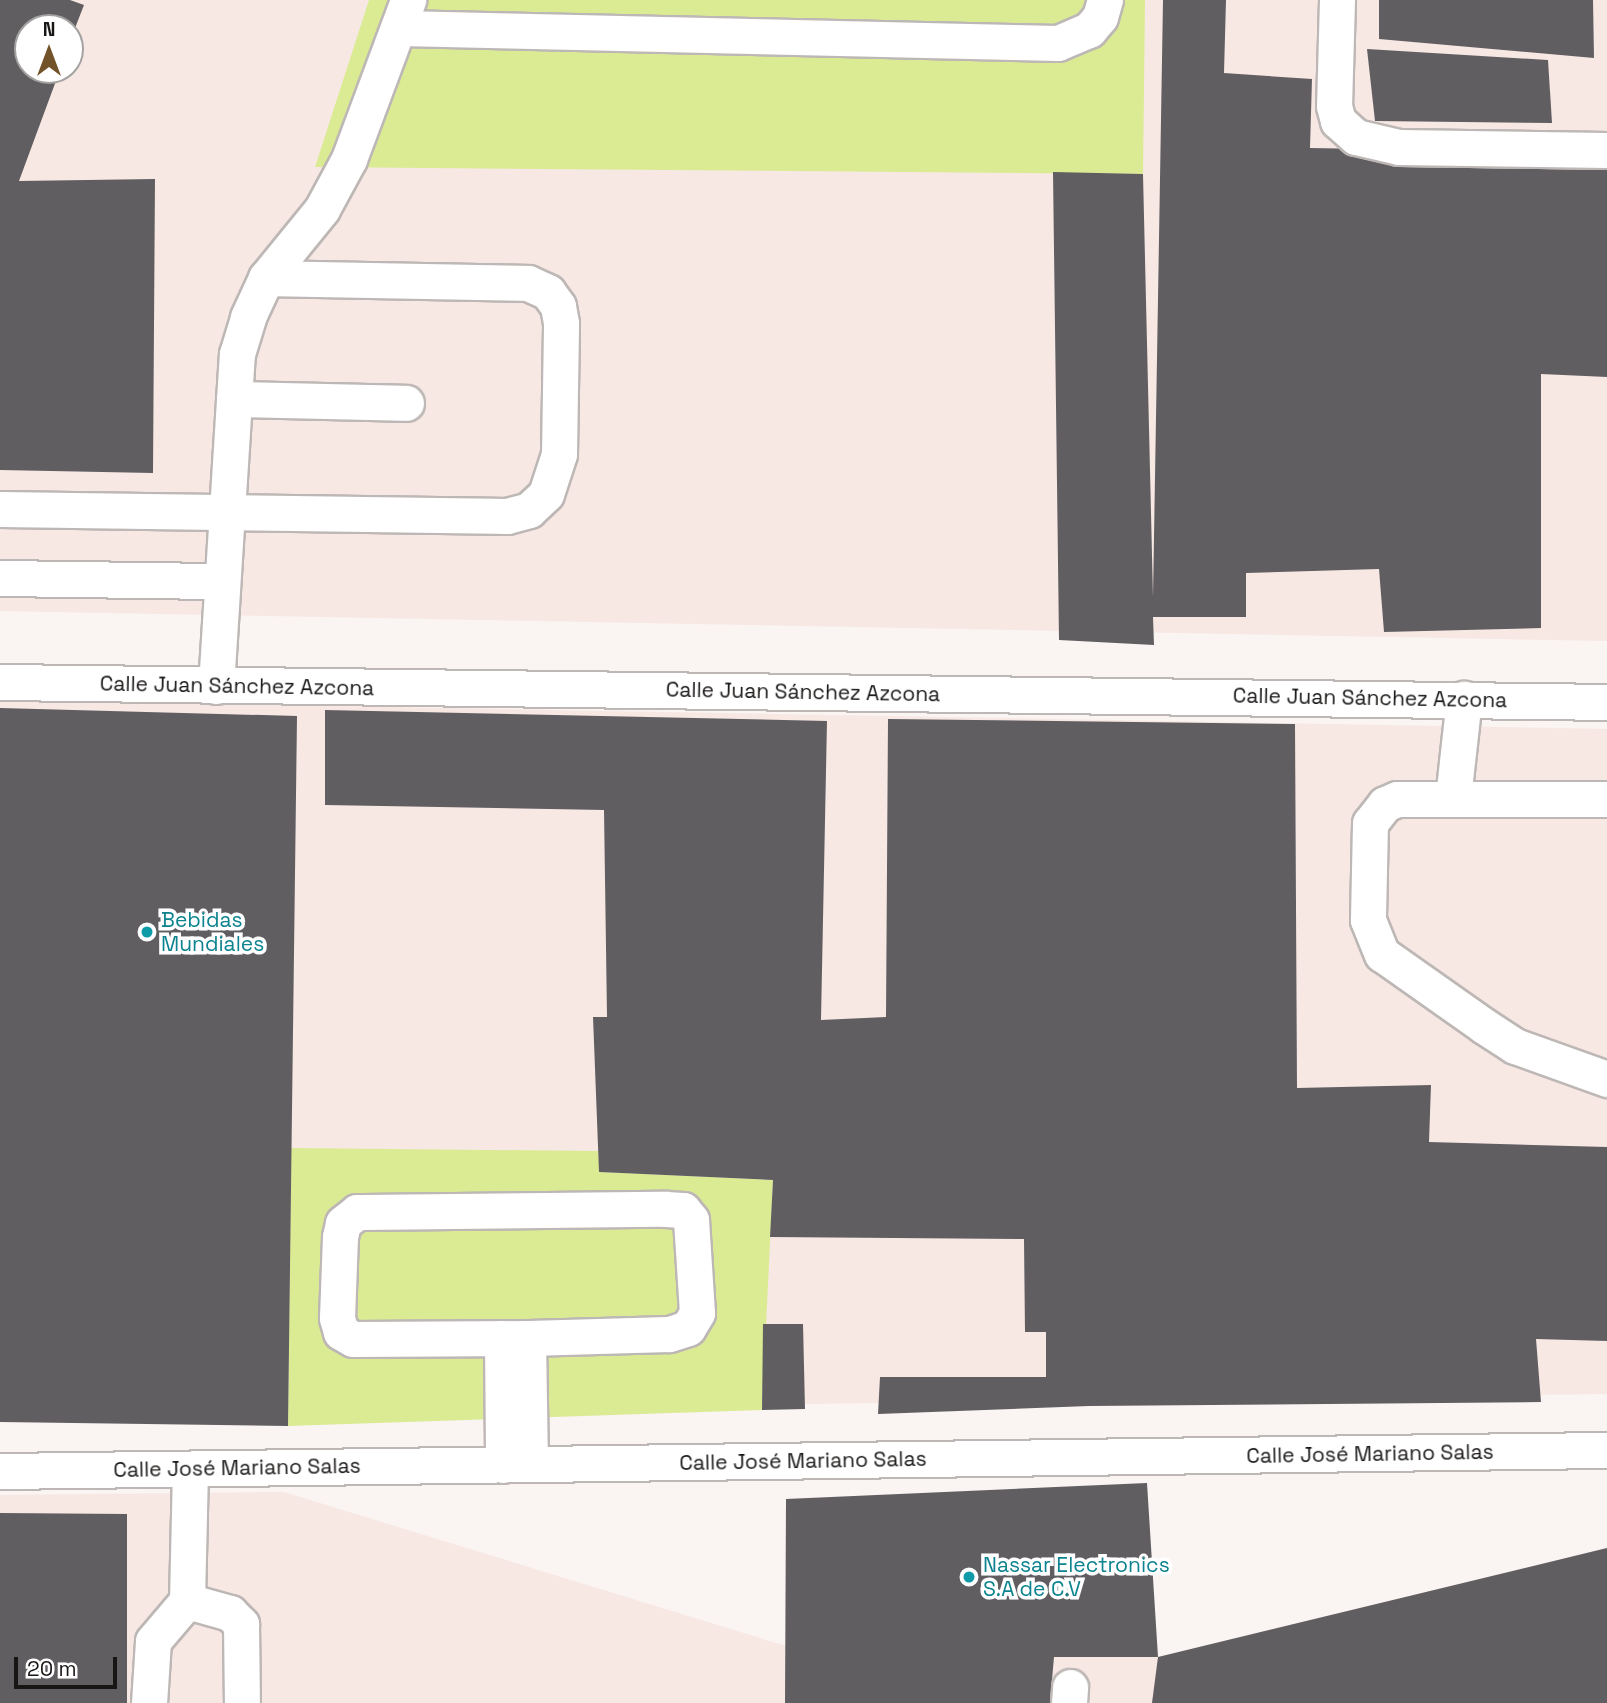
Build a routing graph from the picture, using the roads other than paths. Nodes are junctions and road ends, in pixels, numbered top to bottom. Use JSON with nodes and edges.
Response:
{"nodes":[{"id":1,"x":1105,"y":0,"type":"edge"},
{"id":2,"x":1337,"y":0,"type":"edge"},
{"id":3,"x":404,"y":14,"type":"edge"},
{"id":4,"x":1607,"y":150,"type":"edge"},
{"id":5,"x":267,"y":278,"type":"junction"},
{"id":6,"x":234,"y":400,"type":"junction"},
{"id":7,"x":406,"y":403,"type":"dead end"},
{"id":8,"x":0,"y":509,"type":"edge"},
{"id":9,"x":226,"y":513,"type":"junction"},
{"id":10,"x":0,"y":578,"type":"edge"},
{"id":11,"x":221,"y":581,"type":"junction"},
{"id":12,"x":0,"y":682,"type":"edge"},
{"id":13,"x":216,"y":686,"type":"junction"},
{"id":14,"x":1464,"y":699,"type":"junction"},
{"id":15,"x":1607,"y":702,"type":"edge"},
{"id":16,"x":1453,"y":798,"type":"junction"},
{"id":17,"x":1607,"y":799,"type":"edge"},
{"id":18,"x":1607,"y":1079,"type":"edge"},
{"id":19,"x":515,"y":1338,"type":"junction"},
{"id":20,"x":1607,"y":1450,"type":"edge"},
{"id":21,"x":516,"y":1464,"type":"junction"},
{"id":22,"x":190,"y":1469,"type":"junction"},
{"id":23,"x":0,"y":1471,"type":"edge"},
{"id":24,"x":187,"y":1601,"type":"junction"},
{"id":25,"x":149,"y":1703,"type":"edge"},
{"id":26,"x":243,"y":1703,"type":"edge"}],
"edges":[{"from":1,"to":3,"type":"street"},
{"from":2,"to":4,"type":"street"},
{"from":3,"to":5,"type":"street"},
{"from":5,"to":6,"type":"street"},
{"from":5,"to":9,"type":"street"},
{"from":6,"to":7,"type":"street"},
{"from":6,"to":9,"type":"street"},
{"from":8,"to":9,"type":"street"},
{"from":9,"to":11,"type":"street"},
{"from":10,"to":11,"type":"street"},
{"from":11,"to":13,"type":"street"},
{"from":12,"to":13,"type":"street","name":"Calle Juan Sánchez Azcona"},
{"from":13,"to":14,"type":"street","name":"Calle Juan Sánchez Azcona"},
{"from":14,"to":15,"type":"street","name":"Calle Juan Sánchez Azcona"},
{"from":14,"to":16,"type":"street"},
{"from":16,"to":17,"type":"street"},
{"from":16,"to":18,"type":"street"},
{"from":19,"to":19,"type":"street"},
{"from":19,"to":21,"type":"street"},
{"from":20,"to":21,"type":"street","name":"Calle José Mariano Salas"},
{"from":21,"to":22,"type":"street","name":"Calle José Mariano Salas"},
{"from":22,"to":23,"type":"street","name":"Calle José Mariano Salas"},
{"from":22,"to":24,"type":"street"},
{"from":24,"to":25,"type":"street"},
{"from":24,"to":26,"type":"street"}]}
